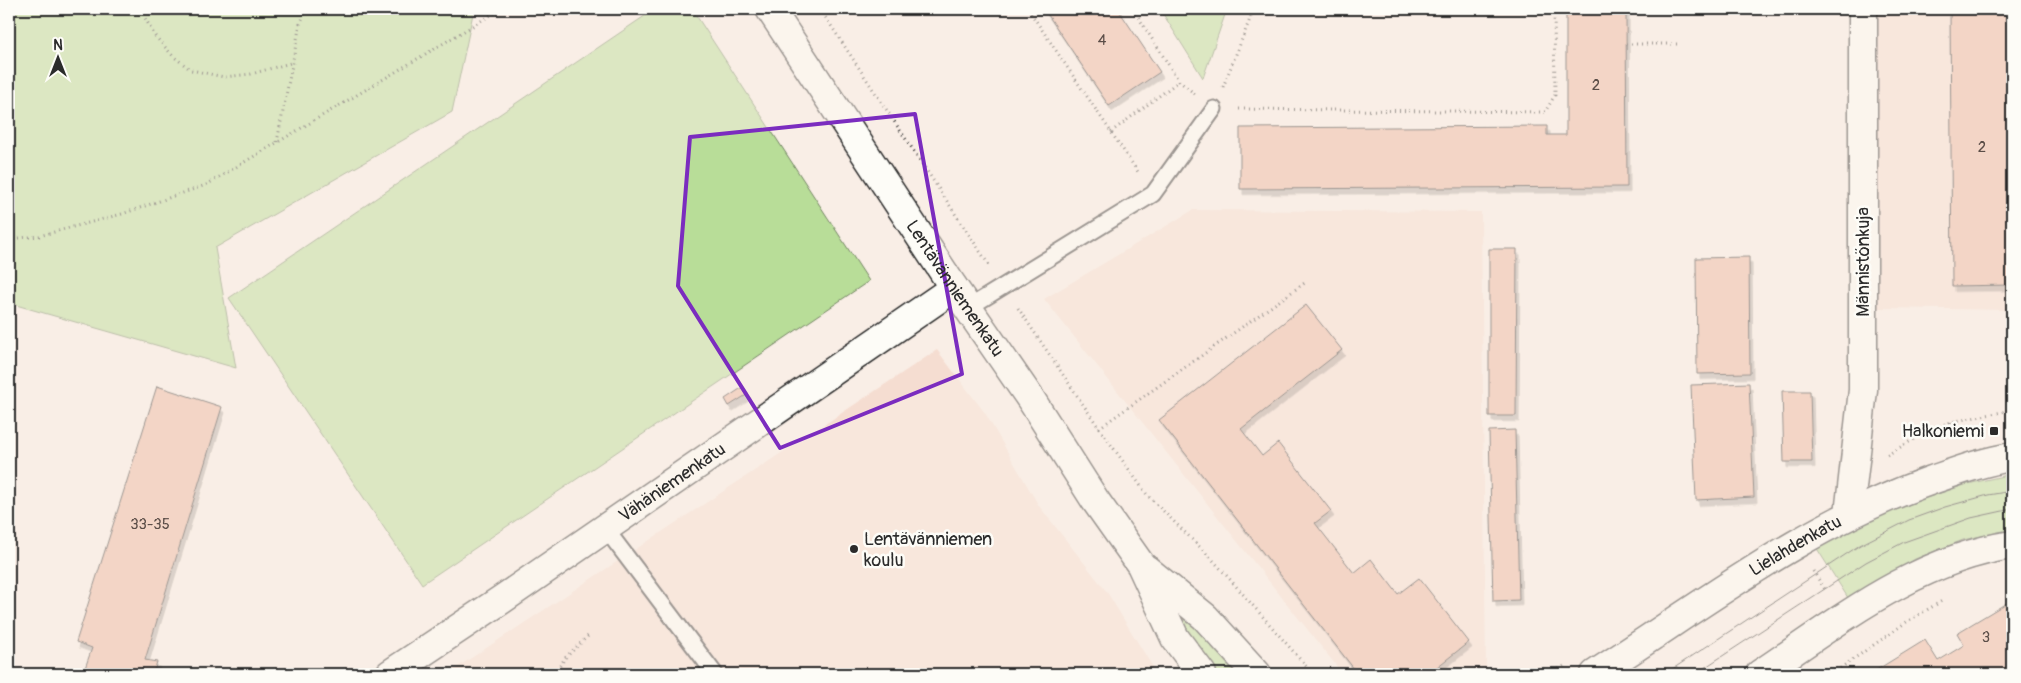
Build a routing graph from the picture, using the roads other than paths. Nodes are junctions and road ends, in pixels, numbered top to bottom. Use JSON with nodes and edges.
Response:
{"nodes":[{"id":1,"x":770,"y":9,"type":"edge"},
{"id":2,"x":1863,"y":9,"type":"edge"},
{"id":3,"x":1214,"y":109,"type":"road end"},
{"id":4,"x":961,"y":298,"type":"junction"},
{"id":5,"x":2012,"y":457,"type":"edge"},
{"id":6,"x":1849,"y":514,"type":"junction"},
{"id":7,"x":605,"y":528,"type":"junction"},
{"id":8,"x":2012,"y":545,"type":"edge"},
{"id":9,"x":1142,"y":565,"type":"junction"},
{"id":10,"x":390,"y":674,"type":"edge"},
{"id":11,"x":716,"y":674,"type":"edge"},
{"id":12,"x":1202,"y":674,"type":"edge"},
{"id":13,"x":1256,"y":674,"type":"edge"},
{"id":14,"x":1595,"y":674,"type":"edge"},
{"id":15,"x":1760,"y":674,"type":"edge"}],
"edges":[{"from":1,"to":4,"type":"street","name":"Lentävänniemenkatu"},
{"from":2,"to":6,"type":"street","name":"Männistönkuja"},
{"from":3,"to":4,"type":"lane"},
{"from":4,"to":7,"type":"street","name":"Vähäniemenkatu"},
{"from":4,"to":9,"type":"street","name":"Lentävänniemenkatu"},
{"from":5,"to":6,"type":"street","name":"Lielahdenkatu"},
{"from":6,"to":14,"type":"street","name":"Lielahdenkatu"},
{"from":7,"to":10,"type":"street","name":"Vähäniemenkatu"},
{"from":7,"to":11,"type":"lane"},
{"from":8,"to":15,"type":"street"},
{"from":9,"to":12,"type":"street","name":"Lentävänniemenkatu"},
{"from":9,"to":13,"type":"street","name":"Lentävänniemenkatu"}]}
